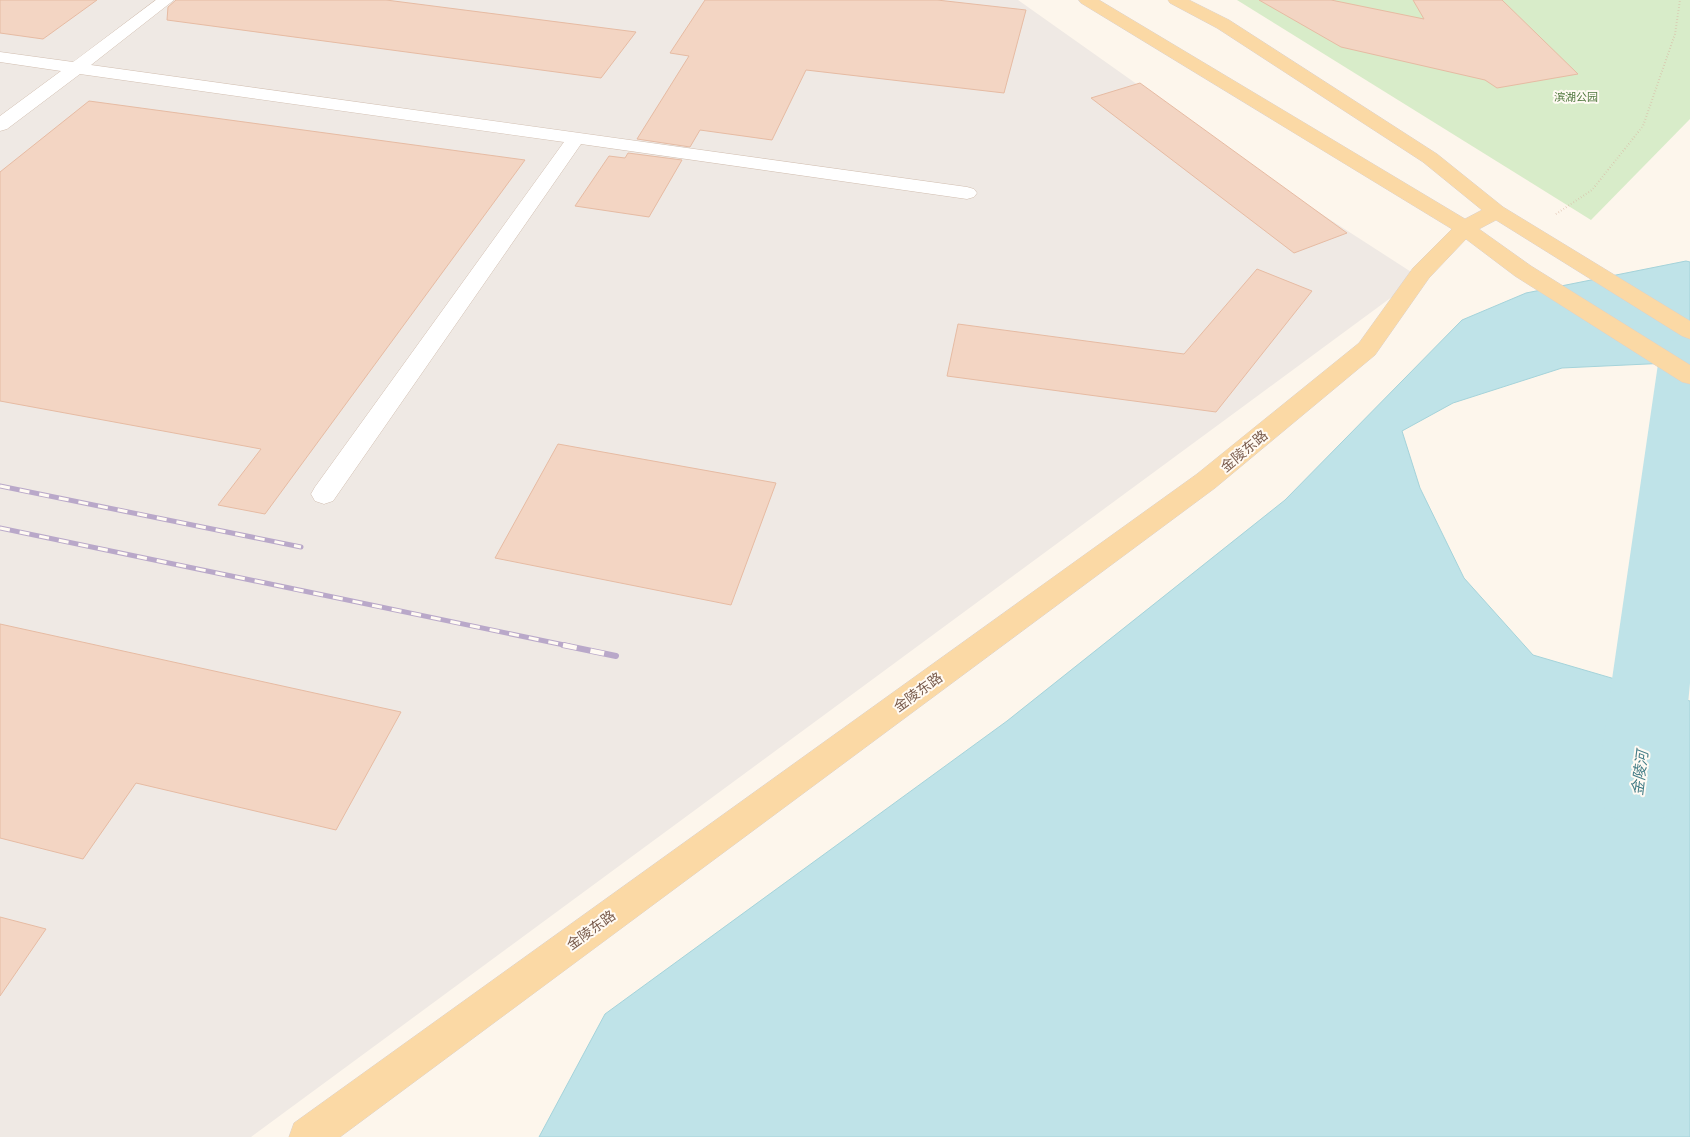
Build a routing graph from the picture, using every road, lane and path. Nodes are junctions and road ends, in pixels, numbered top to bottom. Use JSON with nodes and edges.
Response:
{"nodes":[{"id":1,"x":166,"y":0,"type":"edge"},
{"id":2,"x":1087,"y":0,"type":"edge"},
{"id":3,"x":1176,"y":0,"type":"edge"},
{"id":4,"x":1680,"y":0,"type":"edge"},
{"id":5,"x":0,"y":57,"type":"edge"},
{"id":6,"x":76,"y":68,"type":"junction"},
{"id":7,"x":0,"y":125,"type":"edge"},
{"id":8,"x":576,"y":138,"type":"junction"},
{"id":9,"x":967,"y":193,"type":"dead end"},
{"id":10,"x":1496,"y":211,"type":"junction"},
{"id":11,"x":1466,"y":228,"type":"junction"},
{"id":12,"x":1529,"y":232,"type":"junction"},
{"id":13,"x":1690,"y":331,"type":"edge"},
{"id":14,"x":1690,"y":376,"type":"edge"},
{"id":15,"x":324,"y":494,"type":"dead end"},
{"id":16,"x":308,"y":1137,"type":"edge"}],
"edges":[{"from":1,"to":6,"type":"lane"},
{"from":2,"to":11,"type":"main road"},
{"from":3,"to":10,"type":"main road"},
{"from":4,"to":12,"type":"path"},
{"from":5,"to":6,"type":"lane"},
{"from":6,"to":7,"type":"lane"},
{"from":6,"to":8,"type":"lane"},
{"from":8,"to":9,"type":"lane"},
{"from":8,"to":15,"type":"lane"},
{"from":10,"to":11,"type":"main road","name":"金陵东路"},
{"from":10,"to":12,"type":"main road"},
{"from":11,"to":14,"type":"main road"},
{"from":11,"to":16,"type":"main road","name":"金陵东路"},
{"from":12,"to":13,"type":"main road"}]}
